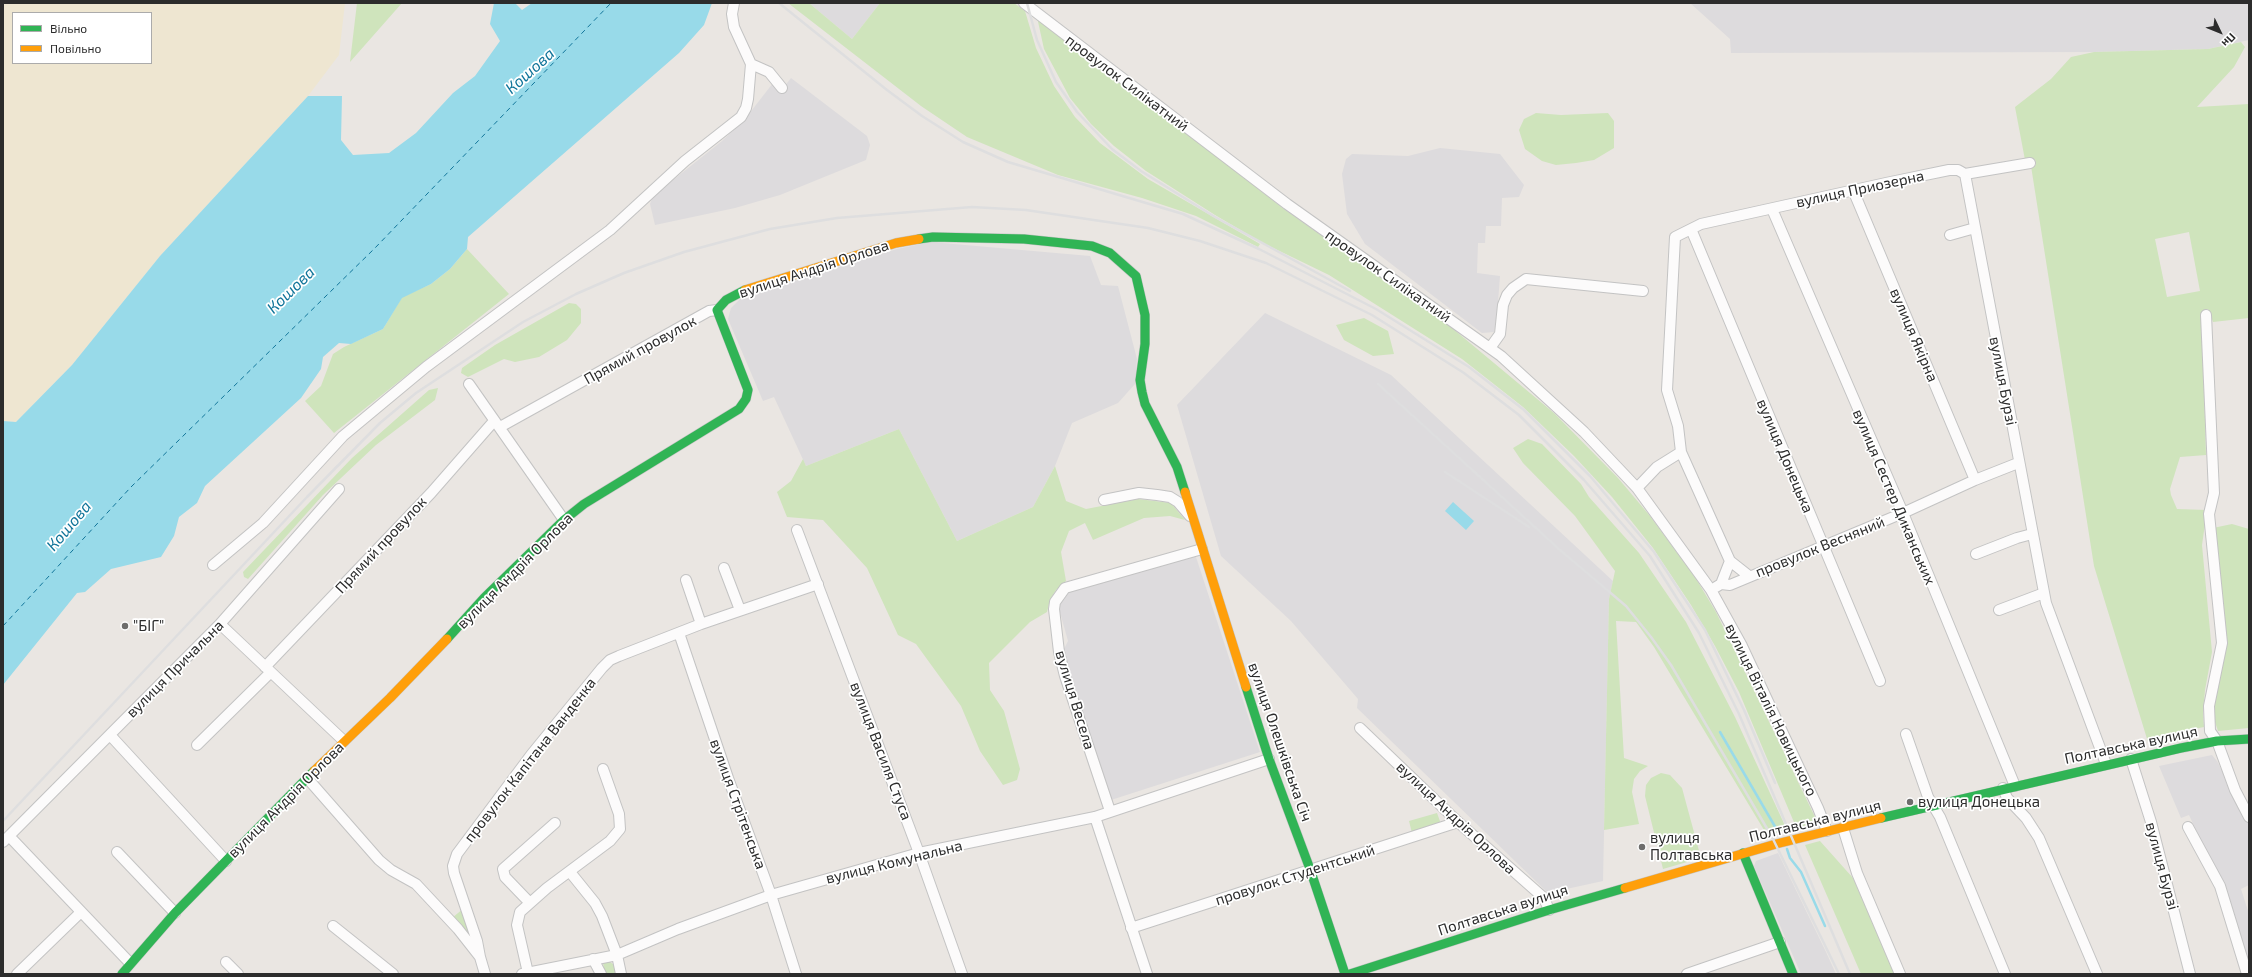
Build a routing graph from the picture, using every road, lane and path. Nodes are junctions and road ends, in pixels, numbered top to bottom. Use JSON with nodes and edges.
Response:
{"nodes":[{"id":1,"x":734,"y":3,"type":"edge"},
{"id":2,"x":1024,"y":3,"type":"edge"},
{"id":3,"x":751,"y":64,"type":"junction"},
{"id":4,"x":782,"y":88,"type":"dead end"},
{"id":5,"x":2030,"y":163,"type":"dead end"},
{"id":6,"x":1965,"y":174,"type":"junction"},
{"id":7,"x":1853,"y":190,"type":"junction"},
{"id":8,"x":1772,"y":209,"type":"junction"},
{"id":9,"x":1975,"y":228,"type":"junction"},
{"id":10,"x":1691,"y":229,"type":"junction"},
{"id":11,"x":1950,"y":235,"type":"dead end"},
{"id":12,"x":1643,"y":291,"type":"dead end"},
{"id":13,"x":717,"y":310,"type":"junction"},
{"id":14,"x":2206,"y":314,"type":"dead end"},
{"id":15,"x":1490,"y":348,"type":"junction"},
{"id":16,"x":469,"y":384,"type":"dead end"},
{"id":17,"x":497,"y":424,"type":"junction"},
{"id":18,"x":1681,"y":452,"type":"junction"},
{"id":19,"x":2018,"y":463,"type":"junction"},
{"id":20,"x":1975,"y":480,"type":"junction"},
{"id":21,"x":1637,"y":488,"type":"junction"},
{"id":22,"x":339,"y":489,"type":"dead end"},
{"id":23,"x":1104,"y":500,"type":"dead end"},
{"id":24,"x":1903,"y":513,"type":"junction"},
{"id":25,"x":1192,"y":517,"type":"junction"},
{"id":26,"x":564,"y":520,"type":"junction"},
{"id":27,"x":797,"y":530,"type":"dead end"},
{"id":28,"x":2032,"y":534,"type":"junction"},
{"id":29,"x":1823,"y":546,"type":"junction"},
{"id":30,"x":1202,"y":549,"type":"junction"},
{"id":31,"x":1976,"y":554,"type":"dead end"},
{"id":32,"x":1730,"y":561,"type":"junction"},
{"id":33,"x":213,"y":566,"type":"dead end"},
{"id":34,"x":724,"y":568,"type":"dead end"},
{"id":35,"x":1749,"y":576,"type":"junction"},
{"id":36,"x":686,"y":580,"type":"dead end"},
{"id":37,"x":818,"y":584,"type":"junction"},
{"id":38,"x":1721,"y":584,"type":"junction"},
{"id":39,"x":1711,"y":590,"type":"junction"},
{"id":40,"x":2044,"y":593,"type":"junction"},
{"id":41,"x":740,"y":610,"type":"junction"},
{"id":42,"x":1998,"y":610,"type":"dead end"},
{"id":43,"x":220,"y":624,"type":"junction"},
{"id":44,"x":701,"y":624,"type":"junction"},
{"id":45,"x":679,"y":633,"type":"junction"},
{"id":46,"x":268,"y":670,"type":"junction"},
{"id":47,"x":1880,"y":682,"type":"dead end"},
{"id":48,"x":1360,"y":728,"type":"dead end"},
{"id":49,"x":1906,"y":734,"type":"dead end"},
{"id":50,"x":110,"y":735,"type":"junction"},
{"id":51,"x":2249,"y":739,"type":"edge"},
{"id":52,"x":344,"y":741,"type":"junction"},
{"id":53,"x":2217,"y":741,"type":"junction"},
{"id":54,"x":197,"y":745,"type":"dead end"},
{"id":55,"x":1269,"y":759,"type":"junction"},
{"id":56,"x":2130,"y":759,"type":"junction"},
{"id":57,"x":2106,"y":764,"type":"junction"},
{"id":58,"x":604,"y":769,"type":"dead end"},
{"id":59,"x":308,"y":779,"type":"junction"},
{"id":60,"x":2015,"y":786,"type":"junction"},
{"id":61,"x":2003,"y":788,"type":"junction"},
{"id":62,"x":1934,"y":806,"type":"junction"},
{"id":63,"x":1110,"y":811,"type":"junction"},
{"id":64,"x":1094,"y":817,"type":"junction"},
{"id":65,"x":2249,"y":817,"type":"edge"},
{"id":66,"x":1458,"y":822,"type":"junction"},
{"id":67,"x":555,"y":823,"type":"dead end"},
{"id":68,"x":2188,"y":827,"type":"dead end"},
{"id":69,"x":1843,"y":828,"type":"junction"},
{"id":70,"x":1827,"y":831,"type":"junction"},
{"id":71,"x":6,"y":839,"type":"edge"},
{"id":72,"x":117,"y":852,"type":"dead end"},
{"id":73,"x":1743,"y":853,"type":"junction"},
{"id":74,"x":920,"y":854,"type":"junction"},
{"id":75,"x":226,"y":861,"type":"junction"},
{"id":76,"x":1310,"y":869,"type":"junction"},
{"id":77,"x":570,"y":872,"type":"junction"},
{"id":78,"x":771,"y":895,"type":"junction"},
{"id":79,"x":530,"y":903,"type":"junction"},
{"id":80,"x":1549,"y":910,"type":"junction"},
{"id":81,"x":81,"y":912,"type":"junction"},
{"id":82,"x":175,"y":913,"type":"junction"},
{"id":83,"x":334,"y":926,"type":"dead end"},
{"id":84,"x":1131,"y":928,"type":"junction"},
{"id":85,"x":1780,"y":942,"type":"junction"},
{"id":86,"x":617,"y":956,"type":"junction"},
{"id":87,"x":480,"y":957,"type":"junction"},
{"id":88,"x":593,"y":959,"type":"junction"},
{"id":89,"x":226,"y":962,"type":"dead end"},
{"id":90,"x":130,"y":963,"type":"junction"},
{"id":91,"x":525,"y":973,"type":"edge"},
{"id":92,"x":17,"y":974,"type":"edge"},
{"id":93,"x":122,"y":974,"type":"edge"},
{"id":94,"x":238,"y":974,"type":"edge"},
{"id":95,"x":393,"y":974,"type":"edge"},
{"id":96,"x":485,"y":974,"type":"edge"},
{"id":97,"x":601,"y":974,"type":"edge"},
{"id":98,"x":621,"y":974,"type":"edge"},
{"id":99,"x":796,"y":974,"type":"edge"},
{"id":100,"x":962,"y":974,"type":"edge"},
{"id":101,"x":1147,"y":974,"type":"edge"},
{"id":102,"x":1345,"y":974,"type":"edge"},
{"id":103,"x":1350,"y":974,"type":"edge"},
{"id":104,"x":1687,"y":974,"type":"edge"},
{"id":105,"x":1793,"y":974,"type":"edge"},
{"id":106,"x":1900,"y":974,"type":"edge"},
{"id":107,"x":2005,"y":974,"type":"edge"},
{"id":108,"x":2097,"y":974,"type":"edge"},
{"id":109,"x":2190,"y":974,"type":"edge"},
{"id":110,"x":2247,"y":974,"type":"edge"}],
"edges":[{"from":1,"to":3,"type":"street"},
{"from":2,"to":15,"type":"street","name":"провулок Силікатний"},
{"from":3,"to":4,"type":"street"},
{"from":3,"to":33,"type":"street"},
{"from":5,"to":6,"type":"street","name":"вулиця Приозерна"},
{"from":6,"to":7,"type":"street","name":"вулиця Приозерна"},
{"from":6,"to":9,"type":"street","name":"вулиця Бурзі"},
{"from":7,"to":8,"type":"street","name":"вулиця Приозерна"},
{"from":7,"to":20,"type":"street","name":"вулиця Якірна"},
{"from":8,"to":10,"type":"street","name":"вулиця Приозерна"},
{"from":8,"to":24,"type":"street","name":"вулиця Сестер Диканських"},
{"from":9,"to":11,"type":"street"},
{"from":9,"to":19,"type":"street","name":"вулиця Бурзі"},
{"from":10,"to":18,"type":"street"},
{"from":10,"to":29,"type":"street","name":"вулиця Донецька"},
{"from":12,"to":15,"type":"street"},
{"from":13,"to":17,"type":"street","name":"Прямий провулок"},
{"from":13,"to":25,"type":"street","name":"вулиця Андрія Орлова"},
{"from":13,"to":26,"type":"street","name":"вулиця Андрія Орлова"},
{"from":14,"to":53,"type":"street"},
{"from":15,"to":21,"type":"street","name":"провулок Силікатний"},
{"from":16,"to":17,"type":"street"},
{"from":17,"to":26,"type":"street"},
{"from":17,"to":46,"type":"street","name":"Прямий провулок"},
{"from":18,"to":21,"type":"street"},
{"from":18,"to":32,"type":"street"},
{"from":19,"to":20,"type":"street","name":"провулок Весняний"},
{"from":19,"to":28,"type":"street","name":"вулиця Бурзі"},
{"from":20,"to":24,"type":"street","name":"провулок Весняний"},
{"from":21,"to":39,"type":"street","name":"провулок Силікатний"},
{"from":22,"to":43,"type":"street","name":"вулиця Причальна"},
{"from":23,"to":25,"type":"street"},
{"from":24,"to":29,"type":"street","name":"провулок Весняний"},
{"from":24,"to":60,"type":"street","name":"вулиця Сестер Диканських"},
{"from":25,"to":30,"type":"street","name":"вулиця Олешківська Січ"},
{"from":26,"to":52,"type":"street","name":"вулиця Андрія Орлова"},
{"from":27,"to":37,"type":"street","name":"вулиця Василя Стуса"},
{"from":28,"to":31,"type":"street"},
{"from":28,"to":40,"type":"street","name":"вулиця Бурзі"},
{"from":29,"to":35,"type":"street","name":"провулок Весняний"},
{"from":29,"to":47,"type":"street","name":"вулиця Донецька"},
{"from":30,"to":55,"type":"street","name":"вулиця Олешківська Січ"},
{"from":30,"to":63,"type":"street","name":"вулиця Весела"},
{"from":32,"to":35,"type":"street"},
{"from":32,"to":38,"type":"street"},
{"from":34,"to":41,"type":"street"},
{"from":35,"to":38,"type":"street","name":"провулок Весняний"},
{"from":36,"to":44,"type":"street"},
{"from":37,"to":41,"type":"street","name":"провулок Капітана Ванденка"},
{"from":37,"to":74,"type":"street","name":"вулиця Василя Стуса"},
{"from":38,"to":39,"type":"street","name":"провулок Весняний"},
{"from":39,"to":70,"type":"street","name":"вулиця Віталія Новицького"},
{"from":40,"to":42,"type":"street"},
{"from":40,"to":57,"type":"street","name":"вулиця Бурзі"},
{"from":41,"to":44,"type":"street","name":"провулок Капітана Ванденка"},
{"from":43,"to":46,"type":"street"},
{"from":43,"to":50,"type":"street","name":"вулиця Причальна"},
{"from":44,"to":45,"type":"street","name":"провулок Капітана Ванденка"},
{"from":45,"to":78,"type":"street","name":"вулиця Стрітенська"},
{"from":45,"to":87,"type":"street","name":"провулок Капітана Ванденка"},
{"from":46,"to":52,"type":"street"},
{"from":46,"to":54,"type":"street","name":"Прямий провулок"},
{"from":48,"to":66,"type":"street","name":"вулиця Андрія Орлова"},
{"from":49,"to":62,"type":"street"},
{"from":50,"to":71,"type":"street","name":"вулиця Причальна"},
{"from":50,"to":75,"type":"street"},
{"from":51,"to":53,"type":"street","name":"Полтавська вулиця"},
{"from":52,"to":59,"type":"street","name":"вулиця Андрія Орлова"},
{"from":53,"to":56,"type":"street","name":"Полтавська вулиця"},
{"from":53,"to":65,"type":"street"},
{"from":55,"to":63,"type":"street","name":"вулиця Комунальна"},
{"from":55,"to":76,"type":"street","name":"вулиця Олешківська Січ"},
{"from":56,"to":57,"type":"street","name":"Полтавська вулиця"},
{"from":56,"to":109,"type":"street","name":"вулиця Бурзі"},
{"from":57,"to":60,"type":"street","name":"Полтавська вулиця"},
{"from":58,"to":77,"type":"street"},
{"from":59,"to":75,"type":"street","name":"вулиця Андрія Орлова"},
{"from":59,"to":87,"type":"street"},
{"from":60,"to":61,"type":"street","name":"Полтавська вулиця"},
{"from":61,"to":62,"type":"street","name":"Полтавська вулиця"},
{"from":61,"to":108,"type":"street"},
{"from":62,"to":69,"type":"street","name":"Полтавська вулиця"},
{"from":62,"to":107,"type":"street"},
{"from":63,"to":64,"type":"street","name":"вулиця Комунальна"},
{"from":64,"to":74,"type":"street","name":"вулиця Комунальна"},
{"from":64,"to":84,"type":"street"},
{"from":66,"to":76,"type":"street","name":"провулок Студентський"},
{"from":66,"to":80,"type":"street","name":"вулиця Андрія Орлова"},
{"from":67,"to":79,"type":"street"},
{"from":68,"to":110,"type":"street"},
{"from":69,"to":70,"type":"street","name":"Полтавська вулиця"},
{"from":69,"to":106,"type":"street"},
{"from":70,"to":73,"type":"street","name":"Полтавська вулиця"},
{"from":71,"to":81,"type":"street"},
{"from":72,"to":82,"type":"street"},
{"from":73,"to":80,"type":"street","name":"Полтавська вулиця"},
{"from":73,"to":85,"type":"street"},
{"from":74,"to":78,"type":"street","name":"вулиця Комунальна"},
{"from":74,"to":100,"type":"street","name":"вулиця Василя Стуса"},
{"from":75,"to":82,"type":"street","name":"вулиця Андрія Орлова"},
{"from":76,"to":84,"type":"street","name":"провулок Студентський"},
{"from":76,"to":102,"type":"street","name":"вулиця Олешківська Січ"},
{"from":77,"to":79,"type":"street"},
{"from":77,"to":86,"type":"street"},
{"from":78,"to":86,"type":"street","name":"вулиця Комунальна"},
{"from":78,"to":99,"type":"street","name":"вулиця Стрітенська"},
{"from":79,"to":91,"type":"street"},
{"from":80,"to":103,"type":"street","name":"Полтавська вулиця"},
{"from":81,"to":90,"type":"street"},
{"from":81,"to":92,"type":"street"},
{"from":82,"to":90,"type":"street","name":"вулиця Андрія Орлова"},
{"from":83,"to":95,"type":"street"},
{"from":84,"to":101,"type":"street"},
{"from":85,"to":104,"type":"street"},
{"from":85,"to":105,"type":"street"},
{"from":86,"to":88,"type":"street","name":"вулиця Комунальна"},
{"from":86,"to":98,"type":"street"},
{"from":87,"to":96,"type":"street","name":"провулок Капітана Ванденка"},
{"from":88,"to":91,"type":"street","name":"вулиця Комунальна"},
{"from":88,"to":97,"type":"street"},
{"from":89,"to":94,"type":"street"},
{"from":90,"to":93,"type":"street","name":"вулиця Андрія Орлова"}]}
